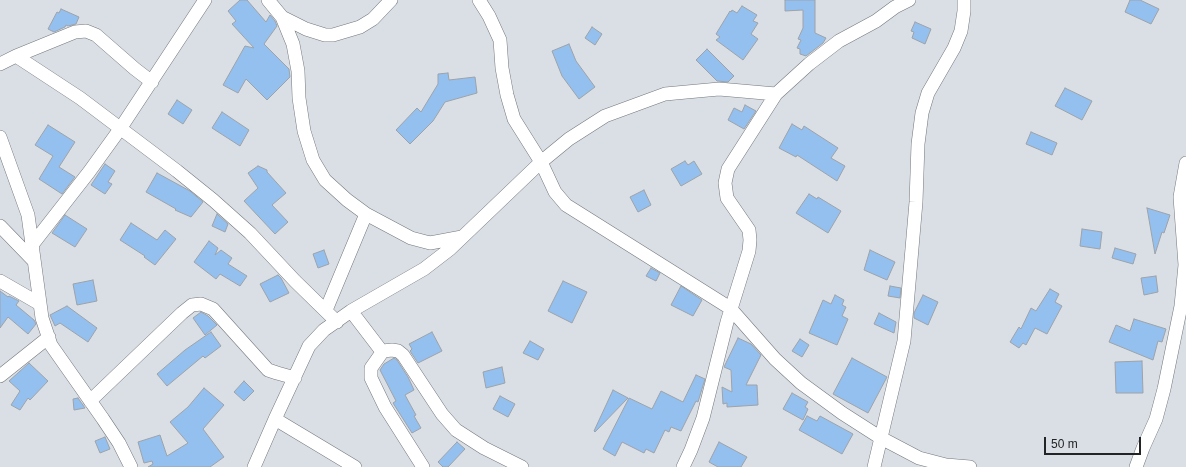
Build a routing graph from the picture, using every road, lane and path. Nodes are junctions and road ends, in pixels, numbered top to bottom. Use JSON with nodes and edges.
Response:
{"nodes":[{"id":1,"x":205,"y":0,"type":"edge"},
{"id":2,"x":268,"y":0,"type":"edge"},
{"id":3,"x":391,"y":0,"type":"edge"},
{"id":4,"x":479,"y":0,"type":"edge"},
{"id":5,"x":909,"y":0,"type":"edge"},
{"id":6,"x":964,"y":0,"type":"edge"},
{"id":7,"x":282,"y":17,"type":"junction"},
{"id":8,"x":16,"y":56,"type":"junction"},
{"id":9,"x":0,"y":64,"type":"edge"},
{"id":10,"x":152,"y":82,"type":"junction"},
{"id":11,"x":776,"y":94,"type":"junction"},
{"id":12,"x":120,"y":129,"type":"junction"},
{"id":13,"x":0,"y":137,"type":"edge"},
{"id":14,"x":541,"y":162,"type":"junction"},
{"id":15,"x":1186,"y":163,"type":"edge"},
{"id":16,"x":366,"y":214,"type":"junction"},
{"id":17,"x":0,"y":226,"type":"edge"},
{"id":18,"x":464,"y":236,"type":"junction"},
{"id":19,"x":32,"y":245,"type":"junction"},
{"id":20,"x":34,"y":261,"type":"junction"},
{"id":21,"x":0,"y":281,"type":"edge"},
{"id":22,"x":40,"y":304,"type":"junction"},
{"id":23,"x":730,"y":308,"type":"junction"},
{"id":24,"x":326,"y":310,"type":"junction"},
{"id":25,"x":351,"y":311,"type":"junction"},
{"id":26,"x":337,"y":322,"type":"junction"},
{"id":27,"x":49,"y":337,"type":"junction"},
{"id":28,"x":383,"y":351,"type":"junction"},
{"id":29,"x":0,"y":376,"type":"edge"},
{"id":30,"x":295,"y":378,"type":"junction"},
{"id":31,"x":90,"y":401,"type":"junction"},
{"id":32,"x":275,"y":419,"type":"junction"},
{"id":33,"x":881,"y":438,"type":"junction"},
{"id":34,"x":131,"y":467,"type":"edge"},
{"id":35,"x":254,"y":467,"type":"edge"},
{"id":36,"x":355,"y":467,"type":"edge"},
{"id":37,"x":423,"y":467,"type":"edge"},
{"id":38,"x":522,"y":467,"type":"edge"},
{"id":39,"x":683,"y":467,"type":"edge"},
{"id":40,"x":874,"y":467,"type":"edge"},
{"id":41,"x":970,"y":467,"type":"edge"},
{"id":42,"x":1136,"y":467,"type":"edge"}],
"edges":[{"from":1,"to":10,"type":"street"},
{"from":2,"to":7,"type":"street"},
{"from":3,"to":7,"type":"street"},
{"from":4,"to":14,"type":"street"},
{"from":5,"to":11,"type":"street"},
{"from":6,"to":33,"type":"street"},
{"from":7,"to":16,"type":"street"},
{"from":8,"to":9,"type":"street"},
{"from":8,"to":10,"type":"street"},
{"from":8,"to":12,"type":"street"},
{"from":10,"to":12,"type":"street"},
{"from":11,"to":14,"type":"street"},
{"from":11,"to":23,"type":"street"},
{"from":12,"to":19,"type":"street"},
{"from":12,"to":24,"type":"street"},
{"from":13,"to":19,"type":"street"},
{"from":14,"to":18,"type":"street"},
{"from":14,"to":23,"type":"street"},
{"from":15,"to":42,"type":"street"},
{"from":16,"to":18,"type":"street"},
{"from":16,"to":24,"type":"street"},
{"from":17,"to":20,"type":"street"},
{"from":18,"to":25,"type":"street"},
{"from":19,"to":20,"type":"street"},
{"from":20,"to":22,"type":"street"},
{"from":21,"to":22,"type":"street"},
{"from":22,"to":27,"type":"street"},
{"from":23,"to":33,"type":"street"},
{"from":23,"to":39,"type":"street"},
{"from":24,"to":26,"type":"street"},
{"from":25,"to":26,"type":"street"},
{"from":25,"to":28,"type":"street"},
{"from":26,"to":30,"type":"street"},
{"from":27,"to":29,"type":"street"},
{"from":27,"to":31,"type":"street"},
{"from":28,"to":37,"type":"street"},
{"from":28,"to":38,"type":"street"},
{"from":30,"to":31,"type":"street"},
{"from":30,"to":32,"type":"street"},
{"from":31,"to":34,"type":"street"},
{"from":32,"to":35,"type":"street"},
{"from":32,"to":36,"type":"street"},
{"from":33,"to":40,"type":"street"},
{"from":33,"to":41,"type":"street"}]}
